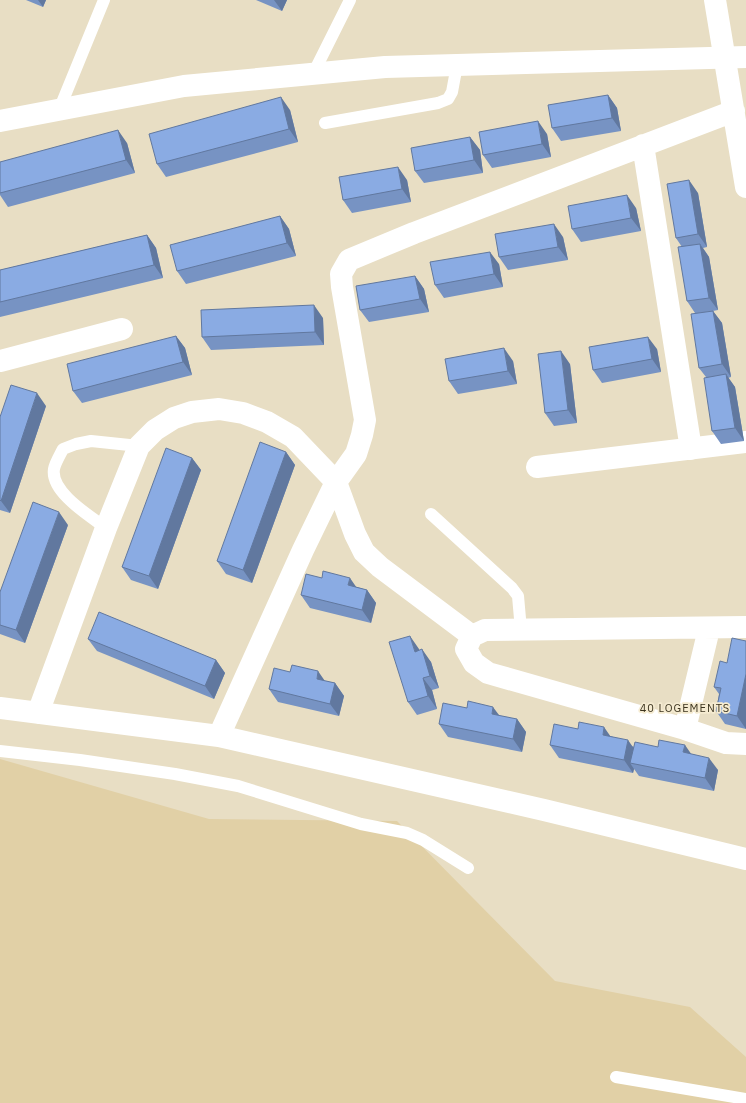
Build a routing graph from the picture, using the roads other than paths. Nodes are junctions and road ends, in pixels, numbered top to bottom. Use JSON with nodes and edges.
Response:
{"nodes":[{"id":1,"x":104,"y":0,"type":"edge"},
{"id":2,"x":715,"y":0,"type":"edge"},
{"id":3,"x":345,"y":2,"type":"edge"},
{"id":4,"x":735,"y":57,"type":"edge"},
{"id":5,"x":457,"y":65,"type":"junction"},
{"id":6,"x":313,"y":74,"type":"junction"},
{"id":7,"x":59,"y":110,"type":"junction"},
{"id":8,"x":734,"y":111,"type":"junction"},
{"id":9,"x":1,"y":118,"type":"edge"},
{"id":10,"x":325,"y":123,"type":"dead end"},
{"id":11,"x":643,"y":145,"type":"junction"},
{"id":12,"x":746,"y":187,"type":"edge"},
{"id":13,"x":122,"y":329,"type":"dead end"},
{"id":14,"x":0,"y":361,"type":"edge"},
{"id":15,"x":746,"y":442,"type":"edge"},
{"id":16,"x":139,"y":446,"type":"junction"},
{"id":17,"x":691,"y":449,"type":"junction"},
{"id":18,"x":537,"y":467,"type":"dead end"},
{"id":19,"x":336,"y":482,"type":"junction"},
{"id":20,"x":431,"y":514,"type":"dead end"},
{"id":21,"x":106,"y":528,"type":"junction"},
{"id":22,"x":746,"y":628,"type":"edge"},
{"id":23,"x":709,"y":629,"type":"junction"},
{"id":24,"x":521,"y":630,"type":"junction"},
{"id":25,"x":472,"y":636,"type":"junction"},
{"id":26,"x":0,"y":708,"type":"edge"},
{"id":27,"x":38,"y":713,"type":"junction"},
{"id":28,"x":685,"y":729,"type":"junction"},
{"id":29,"x":219,"y":736,"type":"junction"},
{"id":30,"x":746,"y":744,"type":"edge"},
{"id":31,"x":0,"y":751,"type":"edge"},
{"id":32,"x":746,"y":859,"type":"edge"},
{"id":33,"x":468,"y":868,"type":"dead end"},
{"id":34,"x":616,"y":1077,"type":"dead end"},
{"id":35,"x":746,"y":1099,"type":"edge"}],
"edges":[{"from":1,"to":7,"type":"lane"},
{"from":2,"to":4,"type":"street"},
{"from":3,"to":6,"type":"lane"},
{"from":4,"to":5,"type":"street"},
{"from":4,"to":8,"type":"street"},
{"from":5,"to":6,"type":"street"},
{"from":5,"to":10,"type":"lane"},
{"from":6,"to":7,"type":"street"},
{"from":7,"to":9,"type":"street"},
{"from":8,"to":11,"type":"street"},
{"from":8,"to":12,"type":"street"},
{"from":11,"to":17,"type":"street"},
{"from":11,"to":19,"type":"street"},
{"from":13,"to":14,"type":"street"},
{"from":15,"to":17,"type":"street"},
{"from":16,"to":19,"type":"street"},
{"from":16,"to":21,"type":"street"},
{"from":16,"to":21,"type":"lane"},
{"from":17,"to":18,"type":"street"},
{"from":19,"to":25,"type":"street"},
{"from":19,"to":29,"type":"street"},
{"from":20,"to":24,"type":"lane"},
{"from":21,"to":27,"type":"street"},
{"from":22,"to":23,"type":"street"},
{"from":23,"to":24,"type":"street"},
{"from":23,"to":28,"type":"street"},
{"from":24,"to":25,"type":"street"},
{"from":25,"to":28,"type":"street"},
{"from":26,"to":27,"type":"street"},
{"from":27,"to":29,"type":"street"},
{"from":28,"to":30,"type":"street"},
{"from":29,"to":32,"type":"street"},
{"from":31,"to":33,"type":"lane"},
{"from":34,"to":35,"type":"lane"}]}
